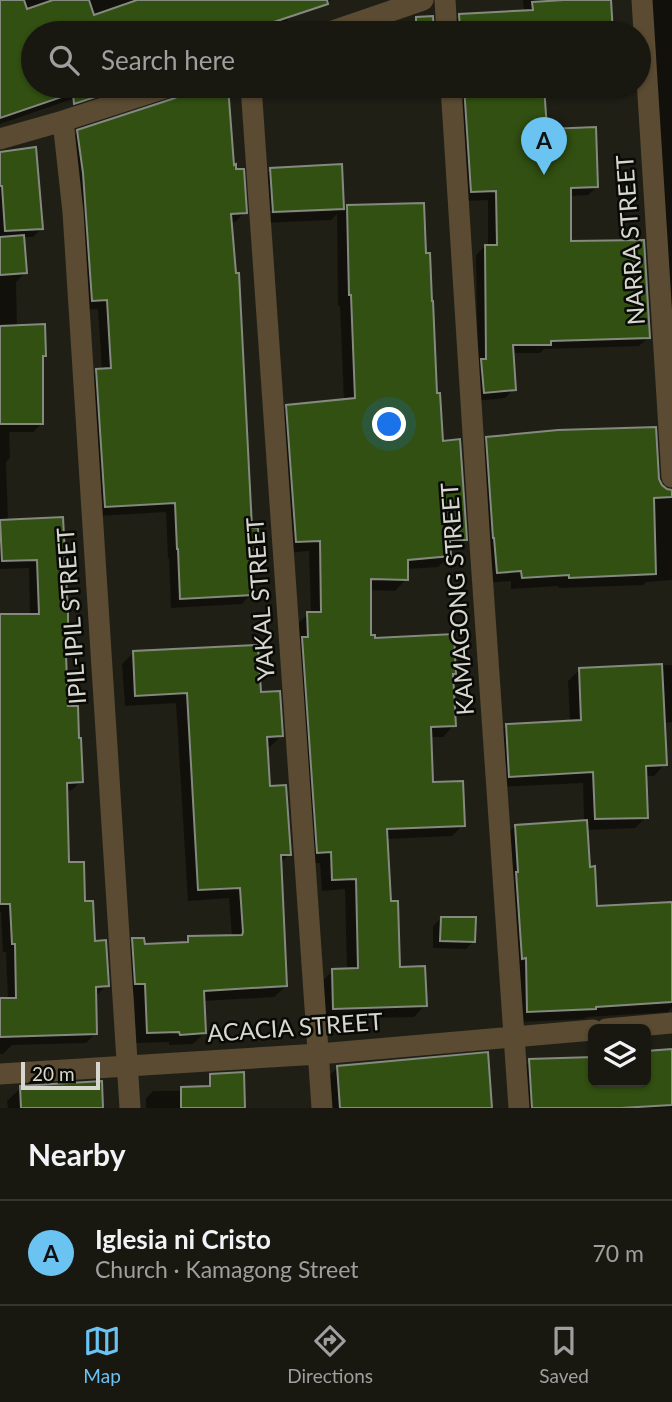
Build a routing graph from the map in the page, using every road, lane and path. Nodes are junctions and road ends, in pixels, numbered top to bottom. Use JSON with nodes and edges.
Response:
{"nodes":[{"id":1,"x":423,"y":0,"type":"edge"},
{"id":2,"x":445,"y":0,"type":"edge"},
{"id":3,"x":642,"y":0,"type":"edge"},
{"id":4,"x":362,"y":21,"type":"edge"},
{"id":5,"x":446,"y":21,"type":"edge"},
{"id":6,"x":643,"y":21,"type":"edge"},
{"id":7,"x":134,"y":98,"type":"edge"},
{"id":8,"x":252,"y":98,"type":"edge"},
{"id":9,"x":451,"y":98,"type":"edge"},
{"id":10,"x":648,"y":98,"type":"edge"},
{"id":11,"x":63,"y":121,"type":"junction"},
{"id":12,"x":0,"y":139,"type":"edge"},
{"id":13,"x":672,"y":477,"type":"edge"},
{"id":14,"x":672,"y":1023,"type":"edge"},
{"id":15,"x":651,"y":1025,"type":"edge"},
{"id":16,"x":588,"y":1030,"type":"edge"},
{"id":17,"x":515,"y":1037,"type":"junction"},
{"id":18,"x":319,"y":1054,"type":"junction"},
{"id":19,"x":126,"y":1066,"type":"junction"},
{"id":20,"x":0,"y":1073,"type":"edge"},
{"id":21,"x":130,"y":1108,"type":"edge"},
{"id":22,"x":323,"y":1108,"type":"edge"},
{"id":23,"x":519,"y":1108,"type":"edge"}],
"edges":[{"from":1,"to":4,"type":"street"},
{"from":2,"to":5,"type":"street"},
{"from":3,"to":6,"type":"street","name":"NARRA STREET"},
{"from":7,"to":11,"type":"street"},
{"from":8,"to":18,"type":"street","name":"YAKAL STREET"},
{"from":9,"to":17,"type":"street","name":"KAMAGONG STREET"},
{"from":10,"to":13,"type":"street","name":"NARRA STREET"},
{"from":11,"to":12,"type":"street"},
{"from":11,"to":19,"type":"street","name":"IPIL-IPIL STREET"},
{"from":14,"to":15,"type":"street"},
{"from":16,"to":17,"type":"street","name":"ACACIA STREET"},
{"from":17,"to":18,"type":"street","name":"ACACIA STREET"},
{"from":17,"to":23,"type":"street","name":"KAMAGONG STREET"},
{"from":18,"to":19,"type":"street","name":"ACACIA STREET"},
{"from":18,"to":22,"type":"street","name":"YAKAL STREET"},
{"from":19,"to":20,"type":"street","name":"ACACIA STREET"},
{"from":19,"to":21,"type":"street","name":"IPIL-IPIL STREET"}]}
